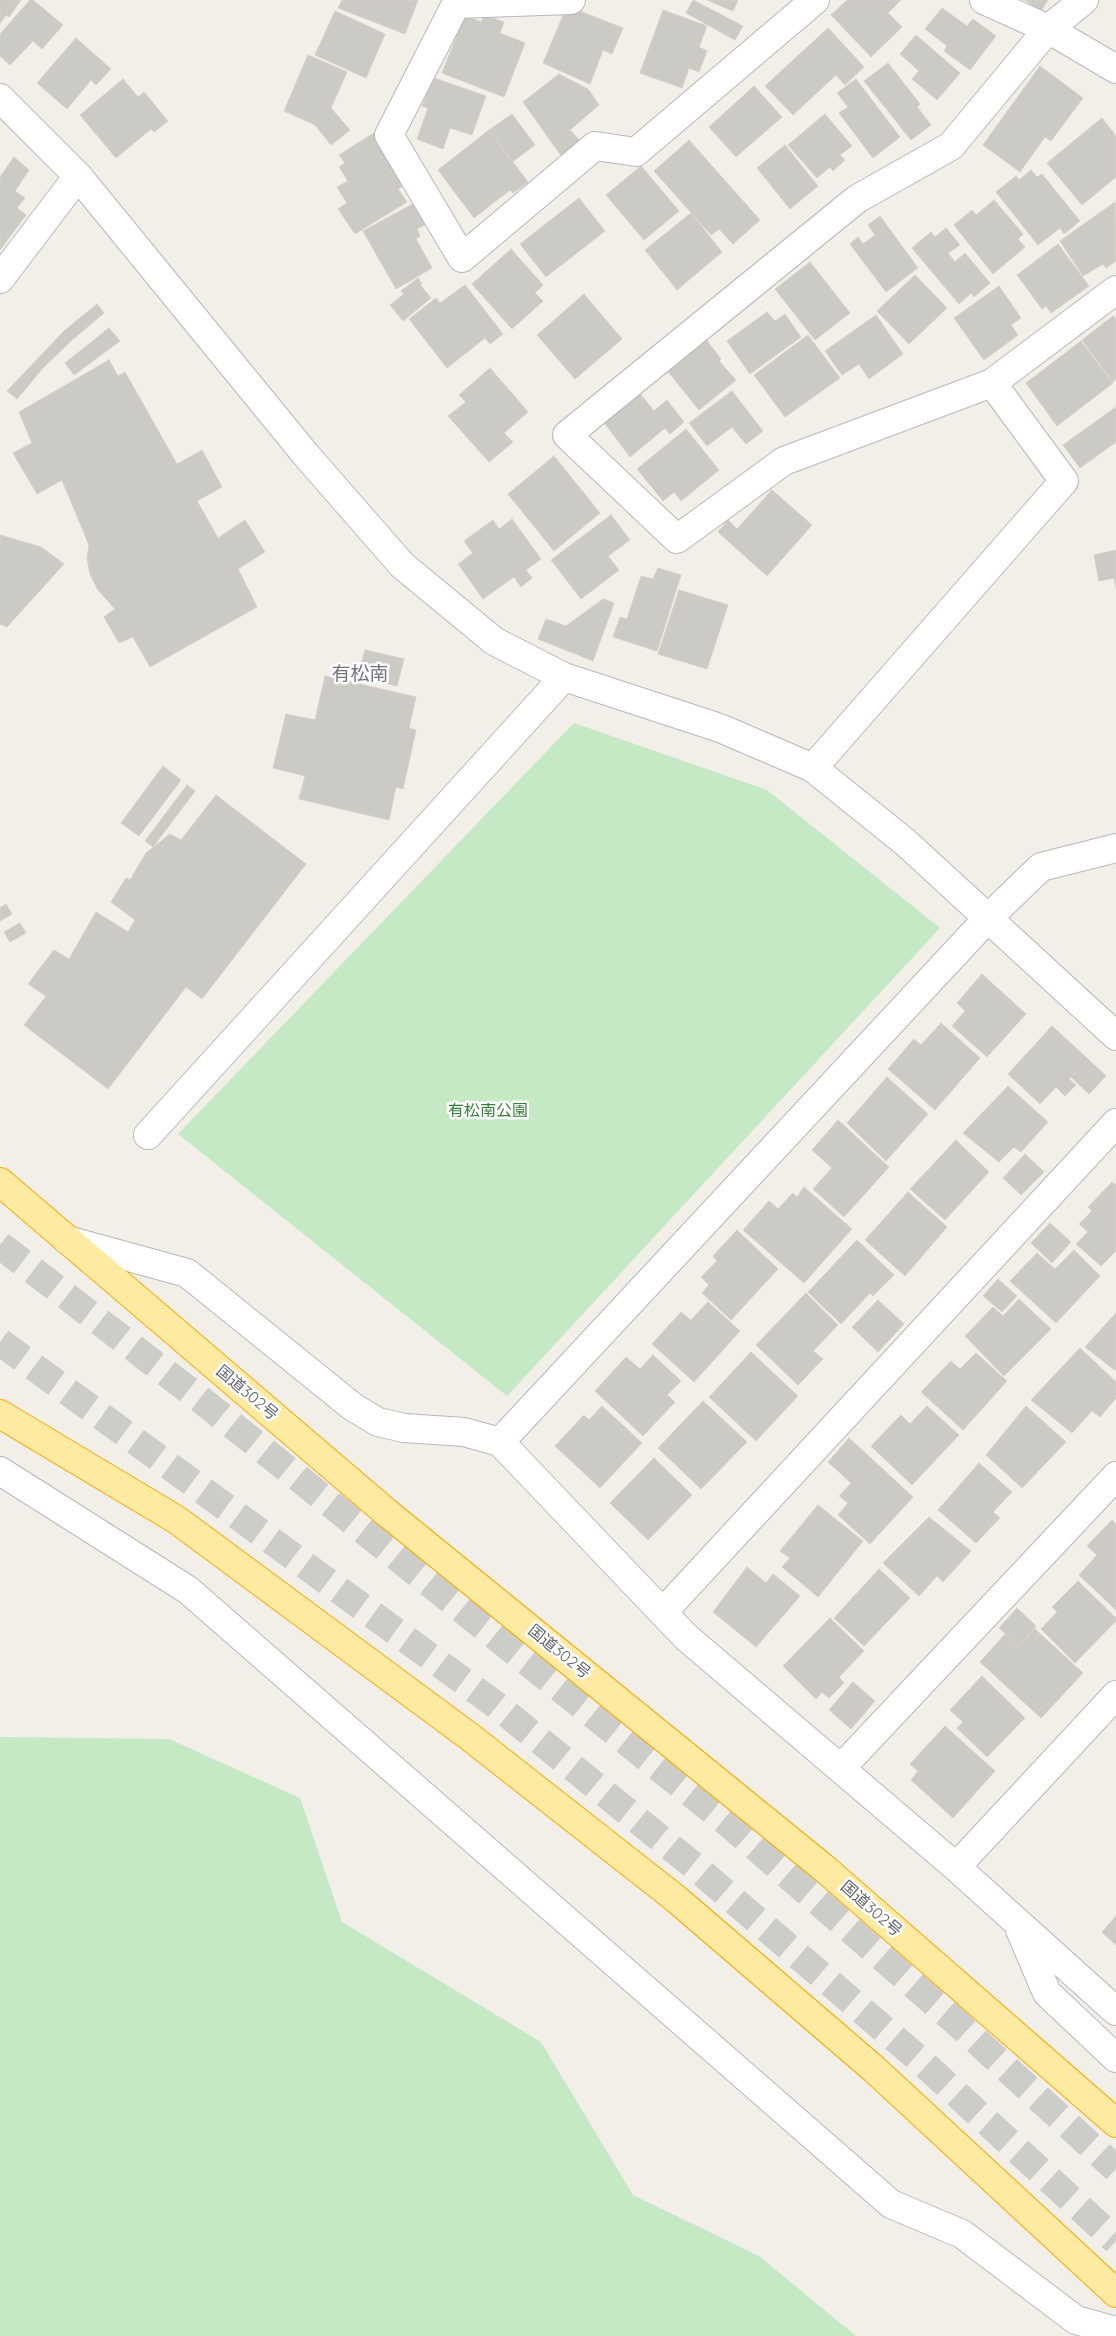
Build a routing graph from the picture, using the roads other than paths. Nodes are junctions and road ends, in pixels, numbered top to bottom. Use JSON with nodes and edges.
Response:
{"nodes":[{"id":1,"x":571,"y":0,"type":"edge"},
{"id":2,"x":815,"y":0,"type":"edge"},
{"id":3,"x":984,"y":0,"type":"edge"},
{"id":4,"x":1084,"y":0,"type":"edge"},
{"id":5,"x":1048,"y":30,"type":"junction"},
{"id":6,"x":1116,"y":69,"type":"edge"},
{"id":7,"x":0,"y":98,"type":"edge"},
{"id":8,"x":78,"y":176,"type":"junction"},
{"id":9,"x":0,"y":279,"type":"edge"},
{"id":10,"x":1116,"y":290,"type":"edge"},
{"id":11,"x":992,"y":383,"type":"junction"},
{"id":12,"x":564,"y":677,"type":"junction"},
{"id":13,"x":813,"y":768,"type":"junction"},
{"id":14,"x":1116,"y":848,"type":"edge"},
{"id":15,"x":988,"y":918,"type":"junction"},
{"id":16,"x":1116,"y":1036,"type":"edge"},
{"id":17,"x":1116,"y":1123,"type":"edge"},
{"id":18,"x":148,"y":1135,"type":"dead end"},
{"id":19,"x":0,"y":1182,"type":"edge"},
{"id":20,"x":67,"y":1240,"type":"junction"},
{"id":21,"x":0,"y":1414,"type":"edge"},
{"id":22,"x":500,"y":1442,"type":"junction"},
{"id":23,"x":0,"y":1472,"type":"edge"},
{"id":24,"x":1116,"y":1476,"type":"edge"},
{"id":25,"x":663,"y":1612,"type":"junction"},
{"id":26,"x":1116,"y":1694,"type":"edge"},
{"id":27,"x":842,"y":1768,"type":"junction"},
{"id":28,"x":956,"y":1867,"type":"junction"},
{"id":29,"x":1016,"y":1921,"type":"junction"},
{"id":30,"x":1116,"y":2011,"type":"edge"},
{"id":31,"x":1116,"y":2058,"type":"edge"},
{"id":32,"x":1116,"y":2123,"type":"edge"},
{"id":33,"x":1116,"y":2293,"type":"edge"},
{"id":34,"x":1116,"y":2331,"type":"edge"}],
"edges":[{"from":1,"to":2,"type":"street"},
{"from":3,"to":5,"type":"street"},
{"from":4,"to":5,"type":"street"},
{"from":5,"to":6,"type":"street"},
{"from":5,"to":11,"type":"street"},
{"from":7,"to":8,"type":"street"},
{"from":8,"to":9,"type":"street"},
{"from":8,"to":12,"type":"street"},
{"from":10,"to":11,"type":"street"},
{"from":11,"to":13,"type":"street"},
{"from":12,"to":13,"type":"street"},
{"from":12,"to":18,"type":"street"},
{"from":13,"to":15,"type":"street"},
{"from":14,"to":15,"type":"street"},
{"from":15,"to":16,"type":"street"},
{"from":15,"to":22,"type":"street"},
{"from":17,"to":25,"type":"street"},
{"from":19,"to":20,"type":"highway","name":"国道302号"},
{"from":20,"to":22,"type":"street"},
{"from":20,"to":32,"type":"highway","name":"国道302号"},
{"from":21,"to":33,"type":"highway"},
{"from":22,"to":25,"type":"street"},
{"from":23,"to":34,"type":"street"},
{"from":24,"to":27,"type":"street"},
{"from":25,"to":27,"type":"street"},
{"from":26,"to":28,"type":"street"},
{"from":27,"to":28,"type":"street"},
{"from":28,"to":29,"type":"street"},
{"from":29,"to":30,"type":"street"},
{"from":29,"to":31,"type":"street"}]}
